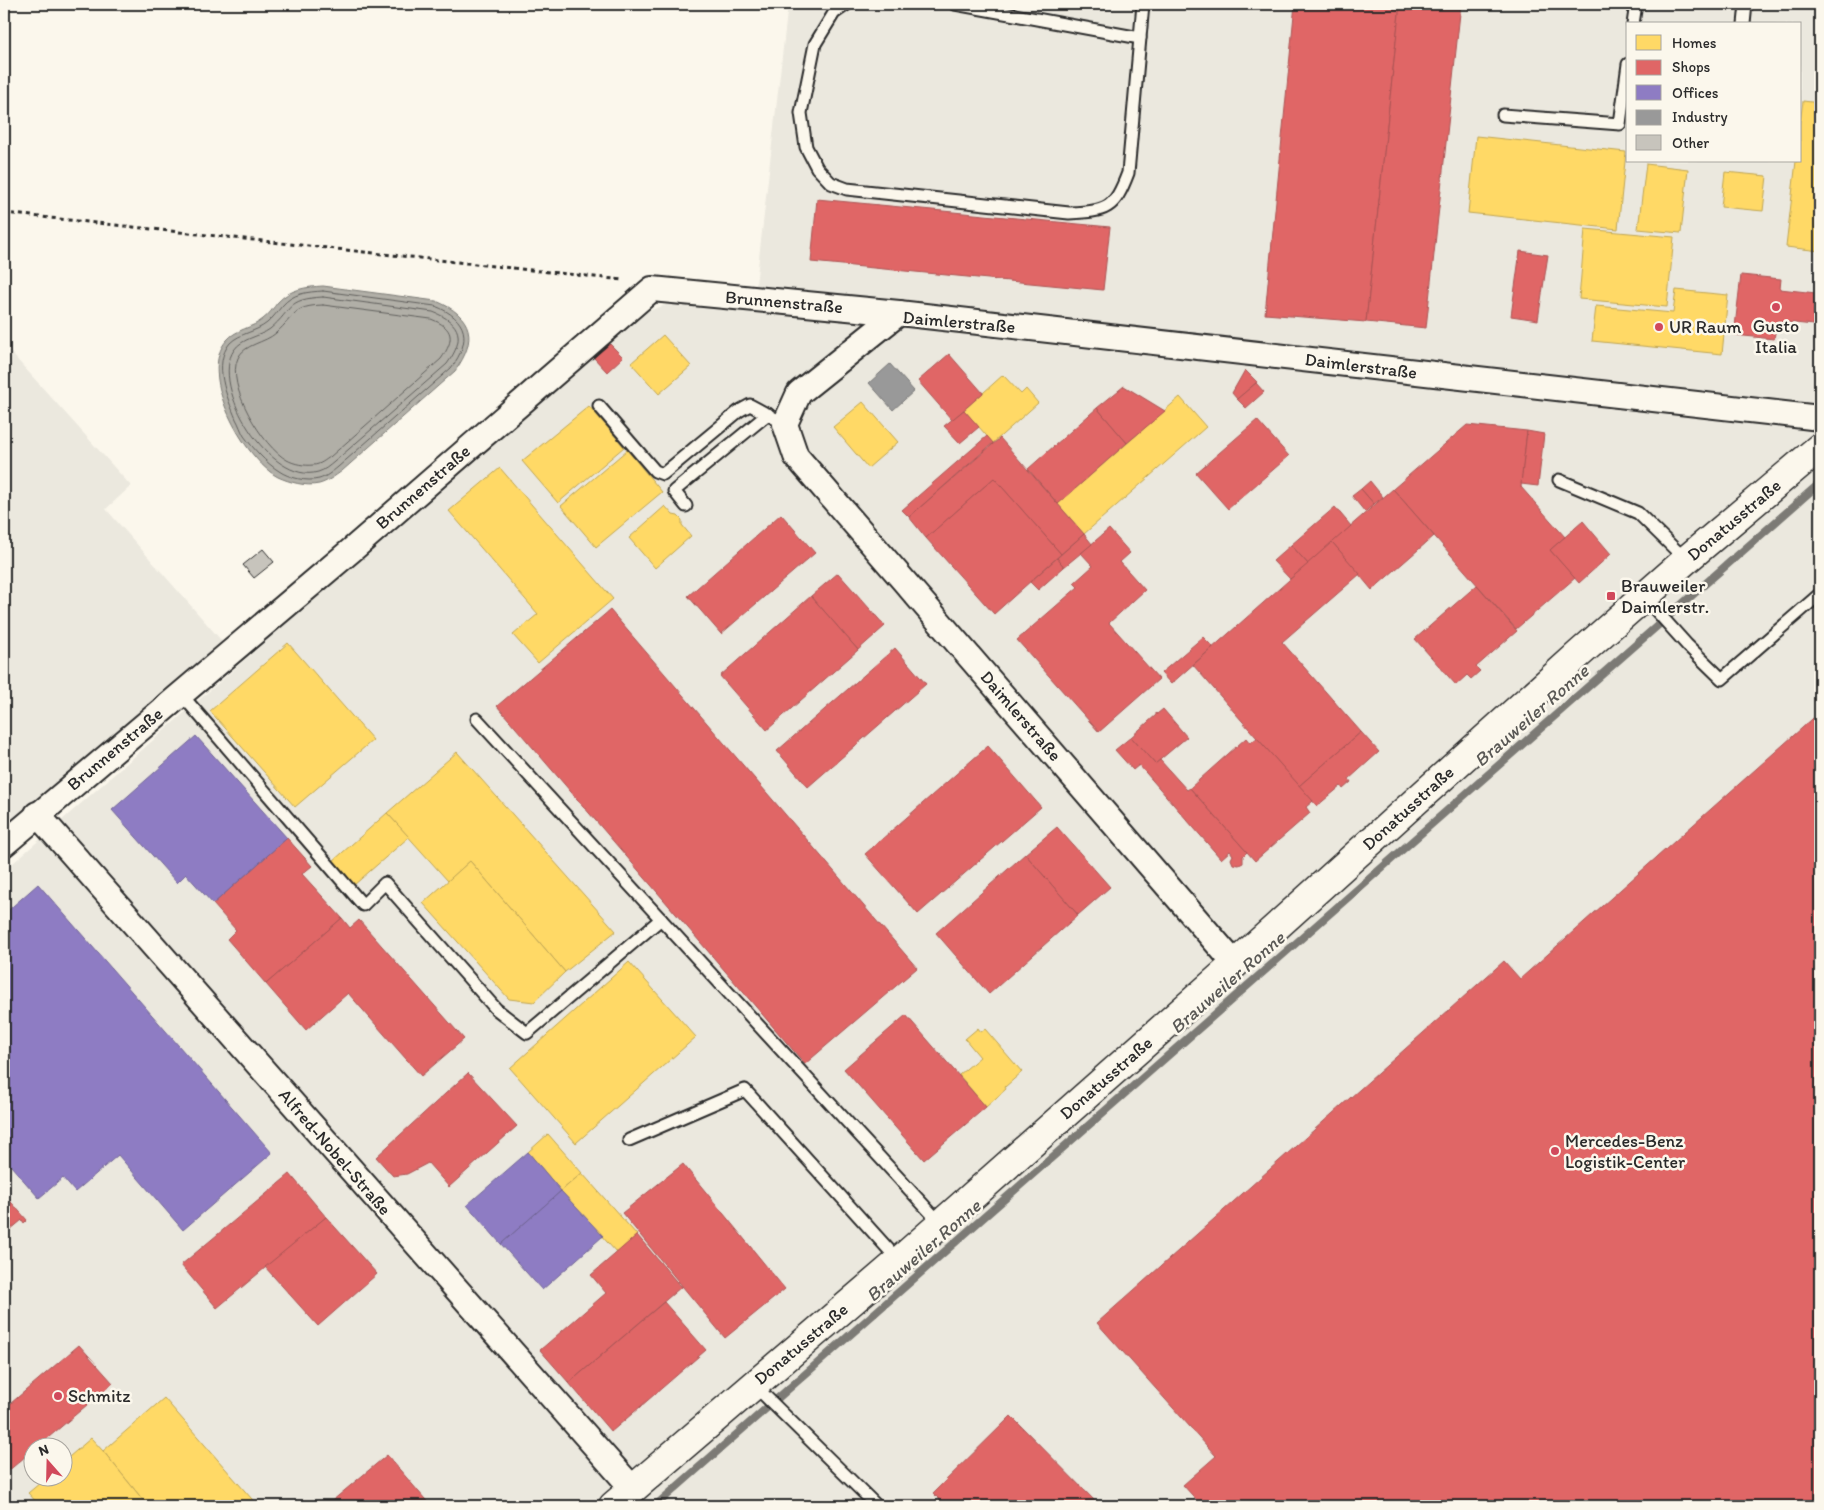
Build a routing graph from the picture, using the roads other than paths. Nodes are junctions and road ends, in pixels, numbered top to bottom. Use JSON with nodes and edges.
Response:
{"nodes":[{"id":1,"x":847,"y":4,"type":"edge"},
{"id":2,"x":955,"y":4,"type":"edge"},
{"id":3,"x":1143,"y":4,"type":"edge"},
{"id":4,"x":1636,"y":4,"type":"edge"},
{"id":5,"x":1746,"y":4,"type":"edge"},
{"id":6,"x":1633,"y":22,"type":"edge"},
{"id":7,"x":1744,"y":22,"type":"edge"},
{"id":8,"x":1140,"y":38,"type":"junction"},
{"id":9,"x":1626,"y":79,"type":"edge"},
{"id":10,"x":1503,"y":115,"type":"dead end"},
{"id":11,"x":899,"y":313,"type":"junction"},
{"id":12,"x":599,"y":406,"type":"dead end"},
{"id":13,"x":1820,"y":418,"type":"edge"},
{"id":14,"x":777,"y":419,"type":"junction"},
{"id":15,"x":1820,"y":447,"type":"edge"},
{"id":16,"x":1559,"y":480,"type":"dead end"},
{"id":17,"x":686,"y":506,"type":"dead end"},
{"id":18,"x":1686,"y":560,"type":"junction"},
{"id":19,"x":1820,"y":594,"type":"edge"},
{"id":20,"x":1653,"y":607,"type":"junction"},
{"id":21,"x":181,"y":694,"type":"junction"},
{"id":22,"x":477,"y":719,"type":"dead end"},
{"id":23,"x":38,"y":814,"type":"junction"},
{"id":24,"x":4,"y":844,"type":"edge"},
{"id":25,"x":660,"y":920,"type":"junction"},
{"id":26,"x":1235,"y":964,"type":"junction"},
{"id":27,"x":629,"y":1140,"type":"dead end"},
{"id":28,"x":941,"y":1224,"type":"junction"},
{"id":29,"x":899,"y":1261,"type":"junction"},
{"id":30,"x":759,"y":1389,"type":"junction"},
{"id":31,"x":623,"y":1498,"type":"edge"},
{"id":32,"x":877,"y":1506,"type":"edge"}],
"edges":[{"from":1,"to":8,"type":"lane"},
{"from":2,"to":8,"type":"lane"},
{"from":3,"to":8,"type":"lane"},
{"from":4,"to":6,"type":"lane"},
{"from":5,"to":7,"type":"lane"},
{"from":9,"to":10,"type":"lane"},
{"from":11,"to":13,"type":"street","name":"Daimlerstraße"},
{"from":11,"to":14,"type":"street","name":"Daimlerstraße"},
{"from":11,"to":21,"type":"street","name":"Brunnenstraße"},
{"from":12,"to":14,"type":"lane"},
{"from":14,"to":17,"type":"lane"},
{"from":14,"to":26,"type":"street","name":"Daimlerstraße"},
{"from":15,"to":18,"type":"street","name":"Donatusstraße"},
{"from":16,"to":18,"type":"lane"},
{"from":18,"to":20,"type":"street","name":"Donatusstraße"},
{"from":19,"to":20,"type":"lane"},
{"from":20,"to":26,"type":"street","name":"Donatusstraße"},
{"from":21,"to":23,"type":"street","name":"Brunnenstraße"},
{"from":21,"to":25,"type":"lane"},
{"from":22,"to":25,"type":"lane"},
{"from":23,"to":24,"type":"street","name":"Brunnenstraße"},
{"from":23,"to":31,"type":"street","name":"Alfred-Nobel-Straße"},
{"from":25,"to":28,"type":"lane"},
{"from":26,"to":28,"type":"street","name":"Donatusstraße"},
{"from":27,"to":29,"type":"lane"},
{"from":28,"to":29,"type":"street","name":"Donatusstraße"},
{"from":29,"to":30,"type":"street","name":"Donatusstraße"},
{"from":30,"to":31,"type":"street","name":"Donatusstraße"},
{"from":30,"to":32,"type":"lane"}]}
